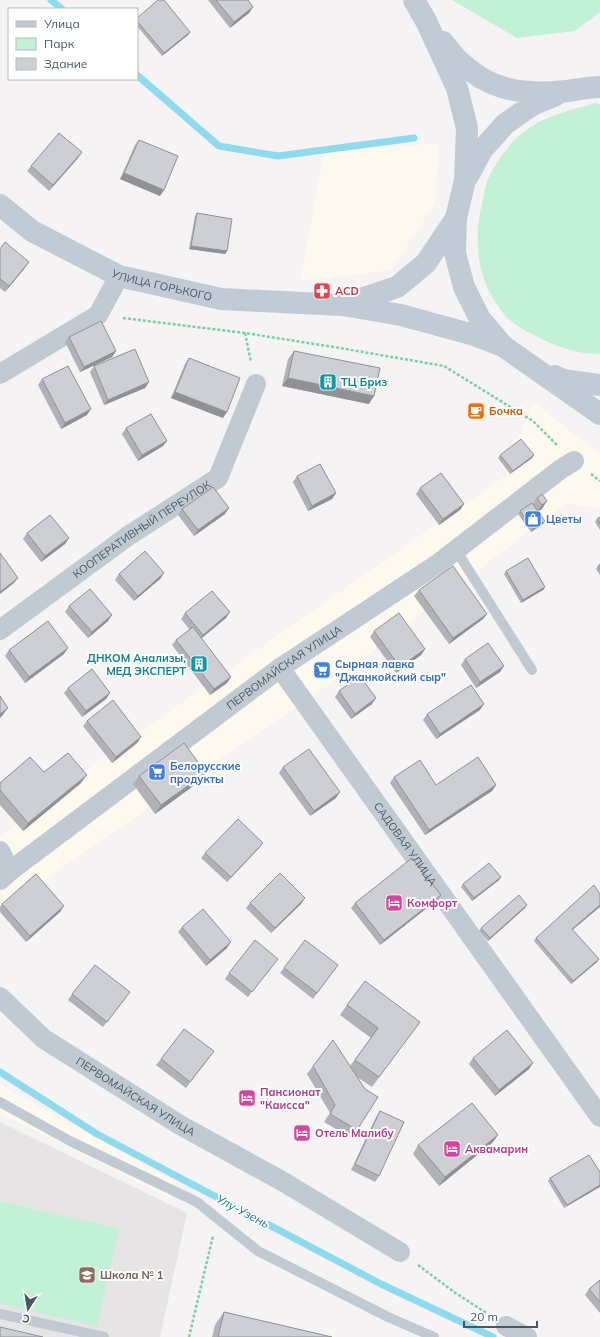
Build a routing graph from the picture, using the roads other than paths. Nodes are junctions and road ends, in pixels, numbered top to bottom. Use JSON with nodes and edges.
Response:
{"nodes":[{"id":1,"x":414,"y":0,"type":"edge"},
{"id":2,"x":426,"y":21,"type":"junction"},
{"id":3,"x":588,"y":86,"type":"edge"},
{"id":4,"x":465,"y":180,"type":"junction"},
{"id":5,"x":0,"y":205,"type":"edge"},
{"id":6,"x":456,"y":218,"type":"junction"},
{"id":7,"x":118,"y":276,"type":"junction"},
{"id":8,"x":342,"y":305,"type":"junction"},
{"id":9,"x":503,"y":346,"type":"junction"},
{"id":10,"x":531,"y":367,"type":"junction"},
{"id":11,"x":0,"y":374,"type":"edge"},
{"id":12,"x":256,"y":384,"type":"road end"},
{"id":13,"x":600,"y":385,"type":"edge"},
{"id":14,"x":600,"y":414,"type":"edge"},
{"id":15,"x":574,"y":461,"type":"road end"},
{"id":16,"x":456,"y":550,"type":"junction"},
{"id":17,"x":0,"y":630,"type":"edge"},
{"id":18,"x":280,"y":668,"type":"junction"},
{"id":19,"x":532,"y":670,"type":"dead end"},
{"id":20,"x":0,"y":851,"type":"edge"},
{"id":21,"x":5,"y":876,"type":"edge"},
{"id":22,"x":0,"y":997,"type":"edge"},
{"id":23,"x":0,"y":1102,"type":"edge"},
{"id":24,"x":600,"y":1117,"type":"edge"},
{"id":25,"x":400,"y":1252,"type":"road end"},
{"id":26,"x":0,"y":1314,"type":"edge"},
{"id":27,"x":506,"y":1326,"type":"road end"},
{"id":28,"x":104,"y":1337,"type":"edge"},
{"id":29,"x":434,"y":1337,"type":"edge"},
{"id":30,"x":528,"y":1337,"type":"edge"}],
"edges":[{"from":1,"to":2,"type":"main road"},
{"from":2,"to":3,"type":"main road"},
{"from":2,"to":4,"type":"main road"},
{"from":3,"to":4,"type":"main road"},
{"from":4,"to":6,"type":"main road"},
{"from":5,"to":7,"type":"main road","name":"УЛИЦА ГОРЬКОГО"},
{"from":6,"to":8,"type":"main road","name":"УЛИЦА ГОРЬКОГО"},
{"from":6,"to":9,"type":"main road"},
{"from":7,"to":8,"type":"main road","name":"УЛИЦА ГОРЬКОГО"},
{"from":7,"to":11,"type":"street"},
{"from":8,"to":9,"type":"main road","name":"УЛИЦА ГОРЬКОГО"},
{"from":9,"to":10,"type":"main road"},
{"from":10,"to":13,"type":"main road"},
{"from":10,"to":14,"type":"main road"},
{"from":12,"to":17,"type":"street","name":"КООПЕРАТИВНЫЙ ПЕРЕУЛОК"},
{"from":15,"to":16,"type":"street","name":"ПЕРВОМАЙСКАЯ УЛИЦА"},
{"from":16,"to":18,"type":"street","name":"ПЕРВОМАЙСКАЯ УЛИЦА"},
{"from":16,"to":19,"type":"lane"},
{"from":18,"to":21,"type":"street","name":"ПЕРВОМАЙСКАЯ УЛИЦА"},
{"from":18,"to":24,"type":"street","name":"САДОВАЯ УЛИЦА"},
{"from":20,"to":21,"type":"street"},
{"from":22,"to":25,"type":"street","name":"ПЕРВОМАЙСКАЯ УЛИЦА"},
{"from":23,"to":29,"type":"lane"},
{"from":26,"to":28,"type":"lane"},
{"from":27,"to":30,"type":"street"}]}
